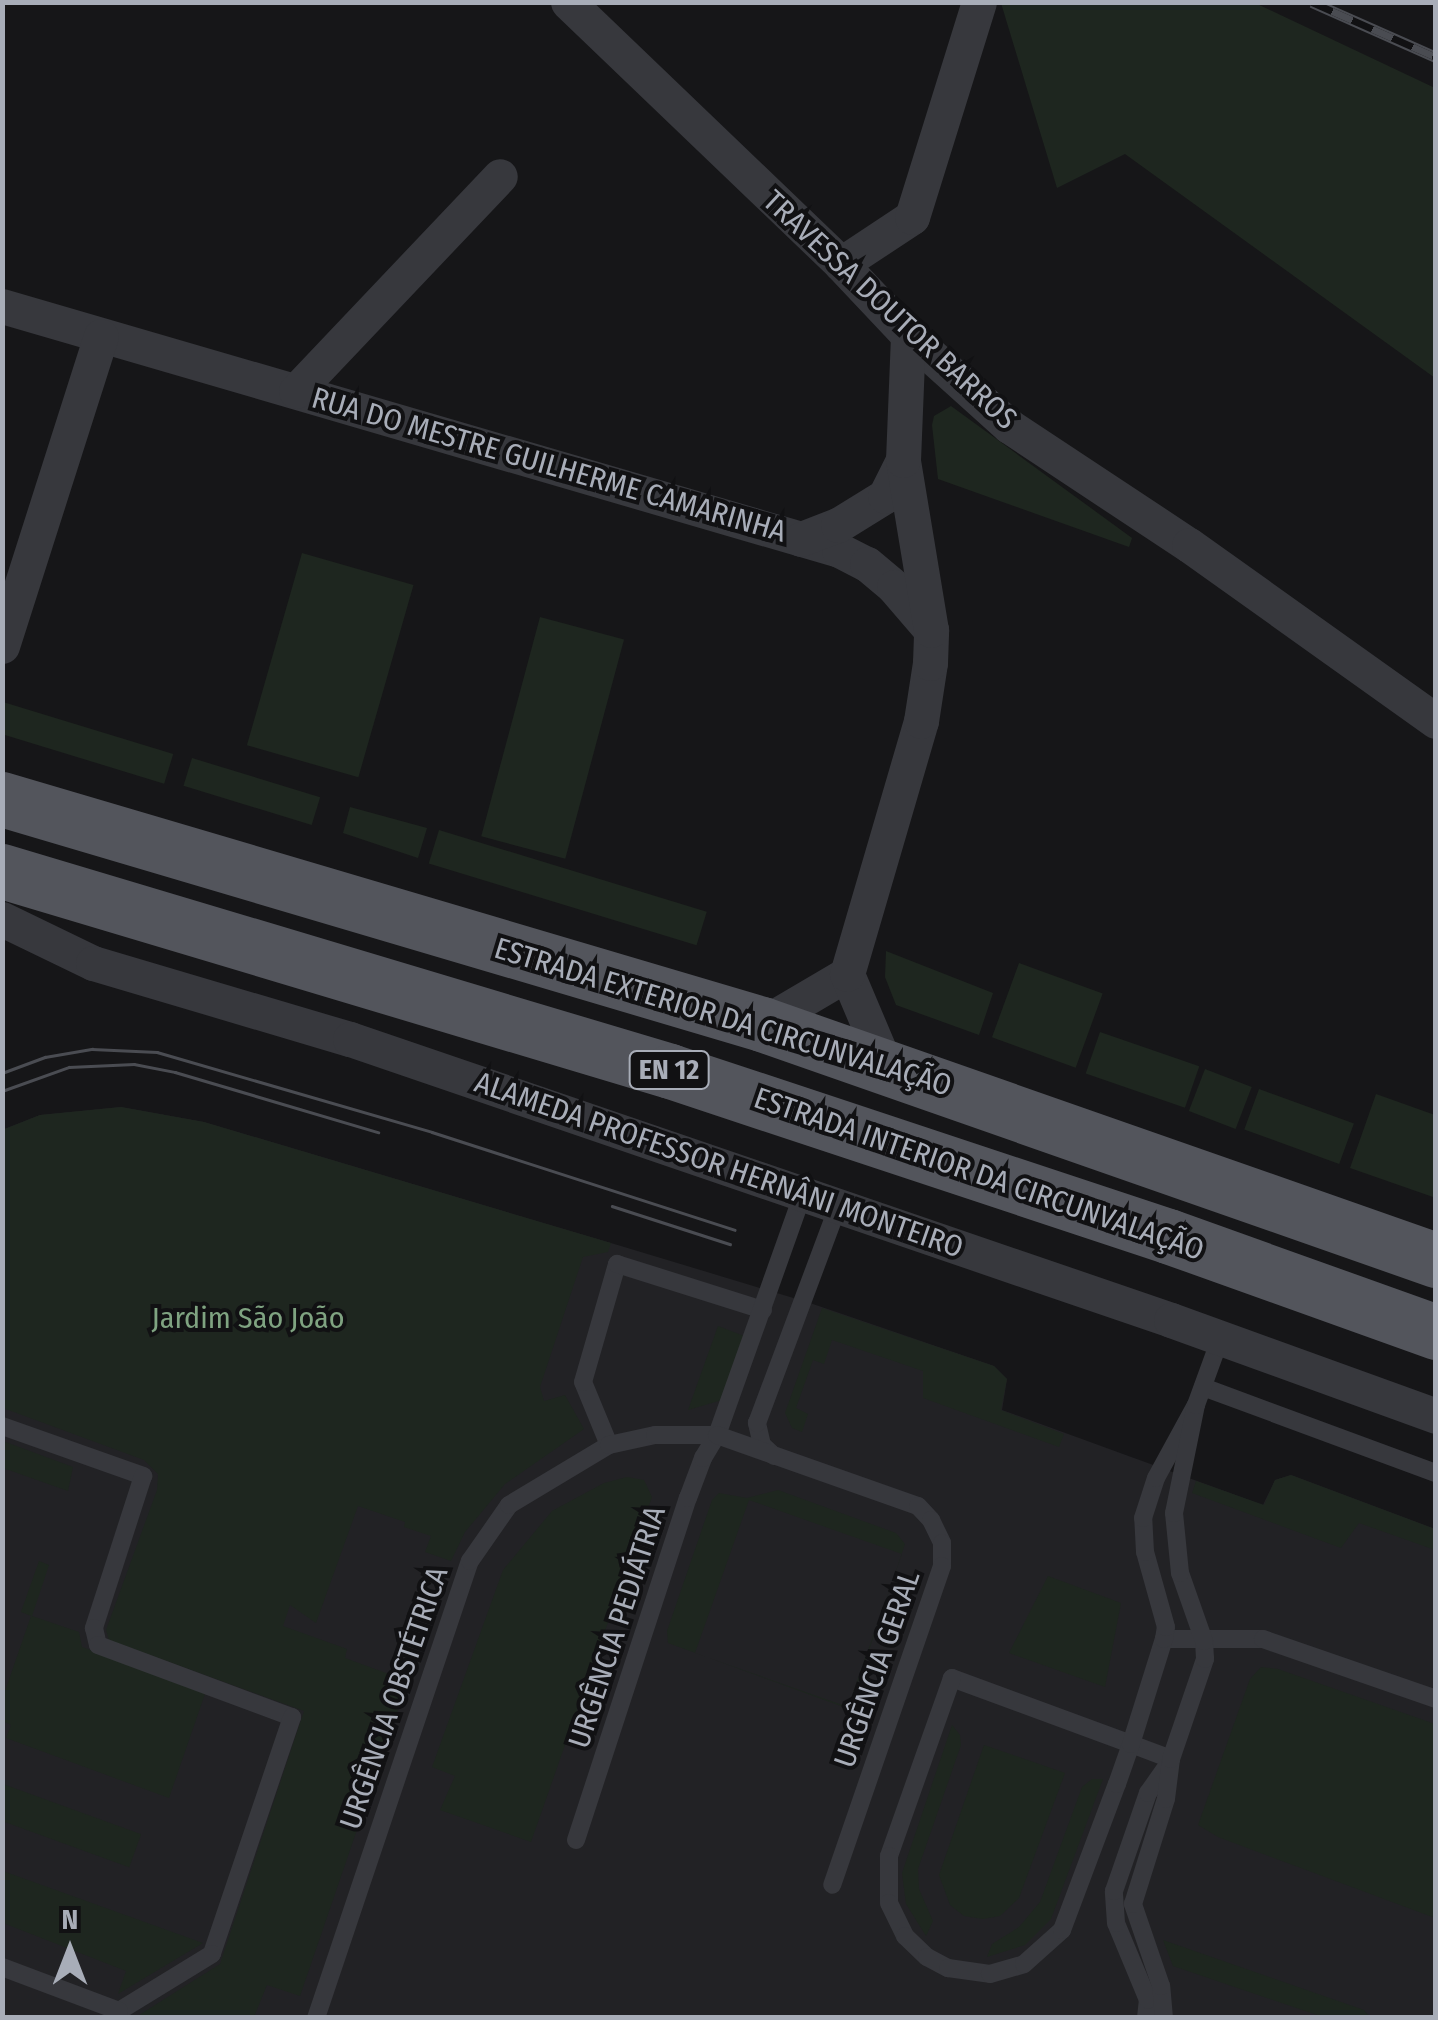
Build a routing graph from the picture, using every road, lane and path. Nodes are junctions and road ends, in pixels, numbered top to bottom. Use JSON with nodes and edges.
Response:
{"nodes":[{"id":1,"x":568,"y":2,"type":"edge"},
{"id":2,"x":979,"y":2,"type":"edge"},
{"id":3,"x":500,"y":176,"type":"dead end"},
{"id":4,"x":841,"y":264,"type":"junction"},
{"id":5,"x":2,"y":306,"type":"edge"},
{"id":6,"x":908,"y":335,"type":"junction"},
{"id":7,"x":102,"y":336,"type":"junction"},
{"id":8,"x":296,"y":390,"type":"junction"},
{"id":9,"x":903,"y":460,"type":"junction"},
{"id":10,"x":801,"y":539,"type":"junction"},
{"id":11,"x":931,"y":630,"type":"junction"},
{"id":12,"x":2,"y":646,"type":"edge"},
{"id":13,"x":1436,"y":721,"type":"edge"},
{"id":14,"x":2,"y":799,"type":"edge"},
{"id":15,"x":2,"y":847,"type":"edge"},
{"id":16,"x":2,"y":870,"type":"edge"},
{"id":17,"x":284,"y":884,"type":"junction"},
{"id":18,"x":2,"y":919,"type":"edge"},
{"id":19,"x":848,"y":974,"type":"junction"},
{"id":20,"x":762,"y":1024,"type":"junction"},
{"id":21,"x":884,"y":1064,"type":"junction"},
{"id":22,"x":803,"y":1194,"type":"junction"},
{"id":23,"x":838,"y":1206,"type":"junction"},
{"id":24,"x":1436,"y":1260,"type":"edge"},
{"id":25,"x":763,"y":1310,"type":"junction"},
{"id":26,"x":1436,"y":1332,"type":"edge"},
{"id":27,"x":1220,"y":1339,"type":"junction"},
{"id":28,"x":1200,"y":1396,"type":"junction"},
{"id":29,"x":1436,"y":1416,"type":"edge"},
{"id":30,"x":2,"y":1426,"type":"edge"},
{"id":31,"x":717,"y":1435,"type":"junction"},
{"id":32,"x":609,"y":1445,"type":"junction"},
{"id":33,"x":774,"y":1457,"type":"junction"},
{"id":34,"x":1436,"y":1473,"type":"edge"},
{"id":35,"x":1164,"y":1639,"type":"junction"},
{"id":36,"x":1204,"y":1641,"type":"junction"},
{"id":37,"x":1436,"y":1698,"type":"edge"},
{"id":38,"x":1131,"y":1744,"type":"junction"},
{"id":39,"x":1171,"y":1759,"type":"junction"},
{"id":40,"x":576,"y":1840,"type":"dead end"},
{"id":41,"x":832,"y":1884,"type":"dead end"},
{"id":42,"x":2,"y":1967,"type":"edge"},
{"id":43,"x":316,"y":2018,"type":"edge"},
{"id":44,"x":1146,"y":2018,"type":"edge"},
{"id":45,"x":1164,"y":2018,"type":"edge"}],
"edges":[{"from":1,"to":4,"type":"street","name":"TRAVESSA DOUTOR BARROS"},
{"from":2,"to":4,"type":"street"},
{"from":3,"to":8,"type":"street","name":"RUA DO MESTRE GUILHERME CAMARINHA"},
{"from":4,"to":6,"type":"street","name":"TRAVESSA DOUTOR BARROS"},
{"from":5,"to":7,"type":"street","name":"RUA DO MESTRE GUILHERME CAMARINHA"},
{"from":6,"to":9,"type":"street"},
{"from":6,"to":13,"type":"street","name":"TRAVESSA DOUTOR BARROS"},
{"from":7,"to":8,"type":"street","name":"RUA DO MESTRE GUILHERME CAMARINHA"},
{"from":7,"to":12,"type":"street"},
{"from":8,"to":10,"type":"street","name":"RUA DO MESTRE GUILHERME CAMARINHA"},
{"from":9,"to":10,"type":"street","name":"RUA DO MESTRE GUILHERME CAMARINHA"},
{"from":9,"to":11,"type":"street"},
{"from":10,"to":11,"type":"street","name":"RUA DO MESTRE GUILHERME CAMARINHA"},
{"from":11,"to":19,"type":"street"},
{"from":14,"to":17,"type":"main road","name":"ESTRADA EXTERIOR DA CIRCUNVALAÇÃO","number":"EN 12"},
{"from":15,"to":17,"type":"main road"},
{"from":16,"to":26,"type":"main road","name":"ESTRADA INTERIOR DA CIRCUNVALAÇÃO","number":"EN 12"},
{"from":17,"to":20,"type":"main road","name":"ESTRADA EXTERIOR DA CIRCUNVALAÇÃO","number":"EN 12"},
{"from":18,"to":22,"type":"street","name":"ALAMEDA PROFESSOR HERNÂNI MONTEIRO"},
{"from":19,"to":20,"type":"street"},
{"from":19,"to":21,"type":"street"},
{"from":20,"to":21,"type":"main road","name":"ESTRADA EXTERIOR DA CIRCUNVALAÇÃO","number":"EN 12"},
{"from":21,"to":24,"type":"main road","name":"ESTRADA EXTERIOR DA CIRCUNVALAÇÃO","number":"EN 12"},
{"from":22,"to":23,"type":"street","name":"ALAMEDA PROFESSOR HERNÂNI MONTEIRO"},
{"from":22,"to":25,"type":"lane","name":"URGÊNCIA PEDIÁTRIA"},
{"from":23,"to":27,"type":"street","name":"ALAMEDA PROFESSOR HERNÂNI MONTEIRO"},
{"from":23,"to":33,"type":"lane"},
{"from":25,"to":31,"type":"lane","name":"URGÊNCIA PEDIÁTRIA"},
{"from":25,"to":32,"type":"lane"},
{"from":27,"to":28,"type":"lane"},
{"from":27,"to":29,"type":"street","name":"ALAMEDA PROFESSOR HERNÂNI MONTEIRO"},
{"from":28,"to":34,"type":"lane"},
{"from":28,"to":35,"type":"lane"},
{"from":28,"to":36,"type":"lane"},
{"from":30,"to":42,"type":"lane"},
{"from":31,"to":32,"type":"lane","name":"URGÊNCIA OBSTÉTRICA"},
{"from":31,"to":33,"type":"lane"},
{"from":31,"to":40,"type":"lane","name":"URGÊNCIA PEDIÁTRIA"},
{"from":32,"to":43,"type":"lane","name":"URGÊNCIA OBSTÉTRICA"},
{"from":33,"to":41,"type":"lane","name":"URGÊNCIA GERAL"},
{"from":35,"to":36,"type":"lane"},
{"from":35,"to":38,"type":"lane"},
{"from":36,"to":37,"type":"lane"},
{"from":36,"to":39,"type":"lane"},
{"from":38,"to":38,"type":"lane"},
{"from":38,"to":39,"type":"lane"},
{"from":39,"to":44,"type":"lane"},
{"from":39,"to":45,"type":"lane"}]}
